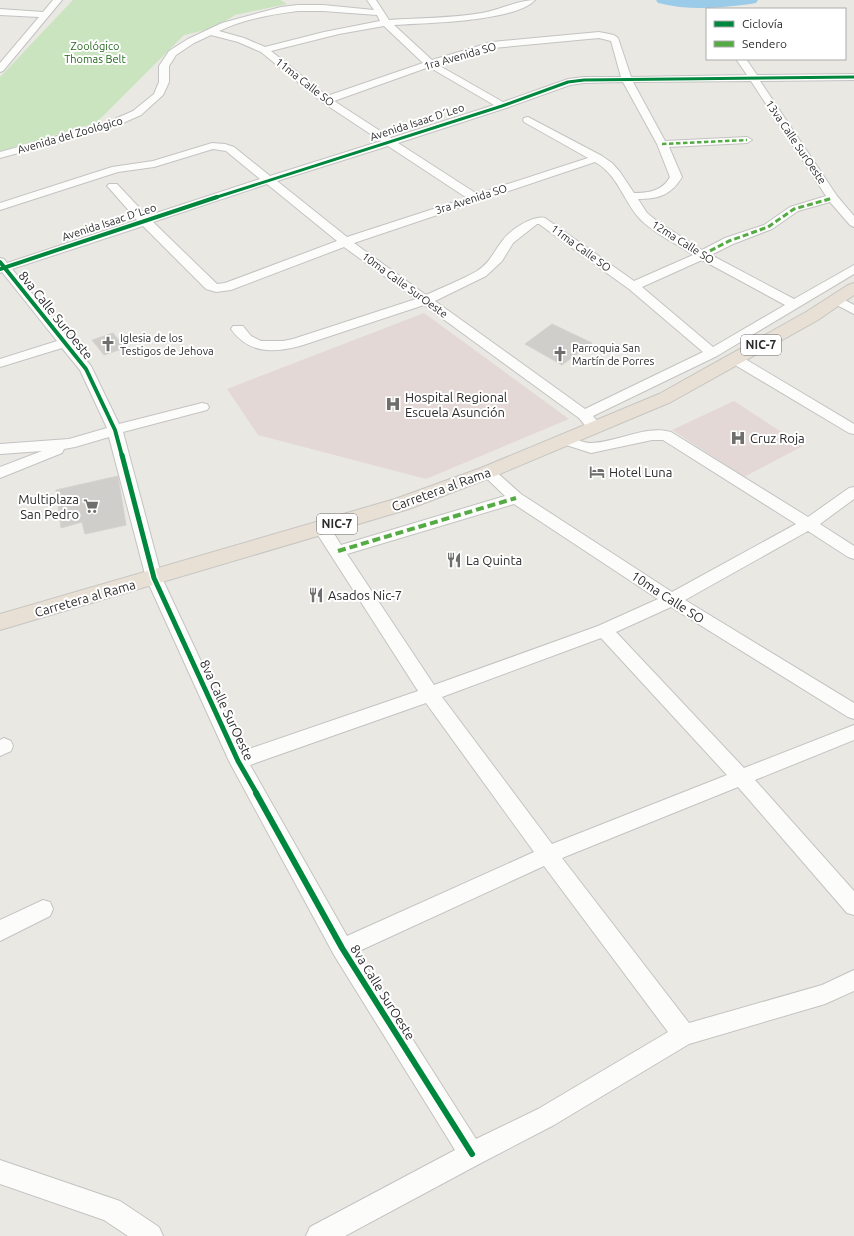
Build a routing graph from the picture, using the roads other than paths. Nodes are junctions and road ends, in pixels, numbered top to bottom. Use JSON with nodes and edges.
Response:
{"nodes":[{"id":1,"x":58,"y":0,"type":"edge"},
{"id":2,"x":288,"y":0,"type":"edge"},
{"id":3,"x":386,"y":0,"type":"edge"},
{"id":4,"x":531,"y":0,"type":"edge"},
{"id":5,"x":372,"y":1,"type":"edge"},
{"id":6,"x":298,"y":8,"type":"junction"},
{"id":7,"x":0,"y":12,"type":"edge"},
{"id":8,"x":379,"y":14,"type":"junction"},
{"id":9,"x":45,"y":16,"type":"junction"},
{"id":10,"x":386,"y":23,"type":"junction"},
{"id":11,"x":210,"y":32,"type":"junction"},
{"id":12,"x":264,"y":50,"type":"junction"},
{"id":13,"x":742,"y":60,"type":"edge"},
{"id":14,"x":2,"y":64,"type":"edge"},
{"id":15,"x":430,"y":64,"type":"junction"},
{"id":16,"x":854,"y":77,"type":"edge"},
{"id":17,"x":754,"y":79,"type":"junction"},
{"id":18,"x":627,"y":80,"type":"junction"},
{"id":19,"x":326,"y":100,"type":"junction"},
{"id":20,"x":502,"y":106,"type":"junction"},
{"id":21,"x":528,"y":120,"type":"dead end"},
{"id":22,"x":747,"y":140,"type":"dead end"},
{"id":23,"x":391,"y":141,"type":"junction"},
{"id":24,"x":662,"y":144,"type":"junction"},
{"id":25,"x":0,"y":155,"type":"edge"},
{"id":26,"x":598,"y":158,"type":"junction"},
{"id":27,"x":269,"y":180,"type":"junction"},
{"id":28,"x":113,"y":186,"type":"dead end"},
{"id":29,"x":630,"y":196,"type":"junction"},
{"id":30,"x":475,"y":198,"type":"junction"},
{"id":31,"x":833,"y":198,"type":"junction"},
{"id":32,"x":0,"y":207,"type":"edge"},
{"id":33,"x":145,"y":221,"type":"junction"},
{"id":34,"x":854,"y":223,"type":"edge"},
{"id":35,"x":345,"y":242,"type":"junction"},
{"id":36,"x":702,"y":256,"type":"junction"},
{"id":37,"x":1,"y":266,"type":"edge"},
{"id":38,"x":854,"y":269,"type":"edge"},
{"id":39,"x":633,"y":286,"type":"junction"},
{"id":40,"x":854,"y":288,"type":"edge"},
{"id":41,"x":426,"y":300,"type":"junction"},
{"id":42,"x":837,"y":300,"type":"junction"},
{"id":43,"x":795,"y":305,"type":"junction"},
{"id":44,"x":854,"y":310,"type":"edge"},
{"id":45,"x":238,"y":329,"type":"dead end"},
{"id":46,"x":64,"y":343,"type":"junction"},
{"id":47,"x":712,"y":353,"type":"junction"},
{"id":48,"x":735,"y":359,"type":"junction"},
{"id":49,"x":0,"y":363,"type":"edge"},
{"id":50,"x":202,"y":407,"type":"dead end"},
{"id":51,"x":590,"y":422,"type":"junction"},
{"id":52,"x":115,"y":430,"type":"junction"},
{"id":53,"x":854,"y":430,"type":"edge"},
{"id":54,"x":565,"y":440,"type":"junction"},
{"id":55,"x":70,"y":444,"type":"junction"},
{"id":56,"x":0,"y":449,"type":"edge"},
{"id":57,"x":488,"y":472,"type":"junction"},
{"id":58,"x":0,"y":473,"type":"edge"},
{"id":59,"x":854,"y":492,"type":"edge"},
{"id":60,"x":516,"y":498,"type":"junction"},
{"id":61,"x":808,"y":524,"type":"junction"},
{"id":62,"x":322,"y":528,"type":"junction"},
{"id":63,"x":338,"y":551,"type":"junction"},
{"id":64,"x":854,"y":553,"type":"edge"},
{"id":65,"x":154,"y":578,"type":"junction"},
{"id":66,"x":672,"y":600,"type":"junction"},
{"id":67,"x":2,"y":619,"type":"edge"},
{"id":68,"x":604,"y":630,"type":"junction"},
{"id":69,"x":430,"y":694,"type":"junction"},
{"id":70,"x":854,"y":712,"type":"edge"},
{"id":71,"x":854,"y":732,"type":"edge"},
{"id":72,"x":238,"y":761,"type":"junction"},
{"id":73,"x":742,"y":778,"type":"junction"},
{"id":74,"x":548,"y":855,"type":"junction"},
{"id":75,"x":854,"y":906,"type":"edge"},
{"id":76,"x":43,"y":909,"type":"dead end"},
{"id":77,"x":0,"y":931,"type":"edge"},
{"id":78,"x":342,"y":948,"type":"junction"},
{"id":79,"x":854,"y":980,"type":"edge"},
{"id":80,"x":684,"y":1034,"type":"junction"},
{"id":81,"x":472,"y":1154,"type":"junction"},
{"id":82,"x":0,"y":1172,"type":"edge"},
{"id":83,"x":150,"y":1236,"type":"edge"},
{"id":84,"x":319,"y":1236,"type":"edge"}],
"edges":[{"from":1,"to":9,"type":"street"},
{"from":2,"to":6,"type":"street"},
{"from":3,"to":5,"type":"street"},
{"from":4,"to":10,"type":"street"},
{"from":5,"to":8,"type":"street"},
{"from":6,"to":8,"type":"street","name":"Avenida del Zoológico"},
{"from":6,"to":11,"type":"street","name":"Avenida del Zoológico"},
{"from":7,"to":9,"type":"street"},
{"from":8,"to":10,"type":"street"},
{"from":9,"to":14,"type":"street"},
{"from":10,"to":12,"type":"street"},
{"from":10,"to":15,"type":"street"},
{"from":11,"to":12,"type":"street","name":"11ma Calle SO"},
{"from":11,"to":25,"type":"street","name":"Avenida del Zoológico"},
{"from":12,"to":19,"type":"street","name":"11ma Calle SO"},
{"from":13,"to":17,"type":"street","name":"13va Calle SurOeste"},
{"from":15,"to":18,"type":"street","name":"1ra Avenida SO"},
{"from":15,"to":19,"type":"street","name":"1ra Avenida SO"},
{"from":15,"to":20,"type":"street"},
{"from":16,"to":17,"type":"street","name":"Avenida Isaac D´Leo"},
{"from":17,"to":18,"type":"street","name":"Avenida Isaac D´Leo"},
{"from":17,"to":31,"type":"street","name":"13va Calle SurOeste"},
{"from":18,"to":20,"type":"street","name":"Avenida Isaac D´Leo"},
{"from":18,"to":24,"type":"street"},
{"from":19,"to":23,"type":"street","name":"11ma Calle SO"},
{"from":20,"to":23,"type":"street","name":"Avenida Isaac D´Leo"},
{"from":21,"to":26,"type":"street","name":"12ma Calle SO"},
{"from":22,"to":24,"type":"street"},
{"from":23,"to":27,"type":"street","name":"Avenida Isaac D´Leo"},
{"from":23,"to":30,"type":"street","name":"11ma Calle SO"},
{"from":24,"to":29,"type":"street"},
{"from":26,"to":29,"type":"street","name":"12ma Calle SO"},
{"from":26,"to":30,"type":"street","name":"3ra Avenida SO"},
{"from":27,"to":32,"type":"street","name":"10ma Calle SurOeste"},
{"from":27,"to":33,"type":"street","name":"Avenida Isaac D´Leo"},
{"from":27,"to":35,"type":"street","name":"10ma Calle SurOeste"},
{"from":28,"to":33,"type":"street"},
{"from":29,"to":36,"type":"street","name":"12ma Calle SO"},
{"from":30,"to":35,"type":"street","name":"3ra Avenida SO"},
{"from":31,"to":34,"type":"street","name":"13va Calle SurOeste"},
{"from":31,"to":36,"type":"street"},
{"from":33,"to":35,"type":"street","name":"3ra Avenida SO"},
{"from":33,"to":37,"type":"street","name":"Avenida Isaac D´Leo"},
{"from":35,"to":41,"type":"street","name":"10ma Calle SurOeste"},
{"from":36,"to":39,"type":"street"},
{"from":36,"to":43,"type":"street","name":"12ma Calle SO"},
{"from":37,"to":46,"type":"street","name":"8va Calle SurOeste"},
{"from":38,"to":43,"type":"street"},
{"from":39,"to":41,"type":"street","name":"11ma Calle SO"},
{"from":39,"to":47,"type":"street","name":"11ma Calle SO"},
{"from":40,"to":42,"type":"highway","name":"Carretera al Rama","number":"NIC-7"},
{"from":41,"to":45,"type":"street"},
{"from":41,"to":51,"type":"street","name":"10ma Calle SurOeste"},
{"from":42,"to":44,"type":"street"},
{"from":42,"to":48,"type":"highway","name":"Carretera al Rama","number":"NIC-7"},
{"from":43,"to":47,"type":"street"},
{"from":46,"to":49,"type":"street"},
{"from":46,"to":52,"type":"street","name":"8va Calle SurOeste"},
{"from":47,"to":51,"type":"street"},
{"from":48,"to":51,"type":"highway","name":"Carretera al Rama","number":"NIC-7"},
{"from":48,"to":53,"type":"street"},
{"from":50,"to":52,"type":"street"},
{"from":51,"to":54,"type":"highway","name":"Carretera al Rama","number":"NIC-7"},
{"from":52,"to":55,"type":"street"},
{"from":52,"to":65,"type":"street","name":"8va Calle SurOeste"},
{"from":54,"to":57,"type":"highway","name":"Carretera al Rama","number":"NIC-7"},
{"from":54,"to":61,"type":"street"},
{"from":55,"to":56,"type":"street"},
{"from":55,"to":58,"type":"street"},
{"from":57,"to":60,"type":"street","name":"10ma Calle SO"},
{"from":57,"to":62,"type":"highway","name":"Carretera al Rama","number":"NIC-7"},
{"from":59,"to":61,"type":"street"},
{"from":60,"to":63,"type":"street"},
{"from":60,"to":66,"type":"street","name":"10ma Calle SO"},
{"from":61,"to":64,"type":"street"},
{"from":61,"to":66,"type":"street"},
{"from":62,"to":63,"type":"street"},
{"from":62,"to":65,"type":"highway","name":"Carretera al Rama","number":"NIC-7"},
{"from":63,"to":69,"type":"street"},
{"from":65,"to":67,"type":"highway","name":"Carretera al Rama","number":"NIC-7"},
{"from":65,"to":72,"type":"street","name":"8va Calle SurOeste"},
{"from":66,"to":68,"type":"street"},
{"from":66,"to":70,"type":"street","name":"10ma Calle SO"},
{"from":68,"to":69,"type":"street"},
{"from":68,"to":73,"type":"street"},
{"from":69,"to":72,"type":"street"},
{"from":69,"to":74,"type":"street"},
{"from":71,"to":73,"type":"street"},
{"from":72,"to":78,"type":"street","name":"8va Calle SurOeste"},
{"from":73,"to":74,"type":"street"},
{"from":73,"to":75,"type":"street"},
{"from":74,"to":78,"type":"street"},
{"from":74,"to":80,"type":"street"},
{"from":76,"to":77,"type":"street"},
{"from":78,"to":81,"type":"street","name":"8va Calle SurOeste"},
{"from":79,"to":80,"type":"street"},
{"from":80,"to":81,"type":"street"},
{"from":81,"to":84,"type":"street"},
{"from":82,"to":83,"type":"street"}]}
